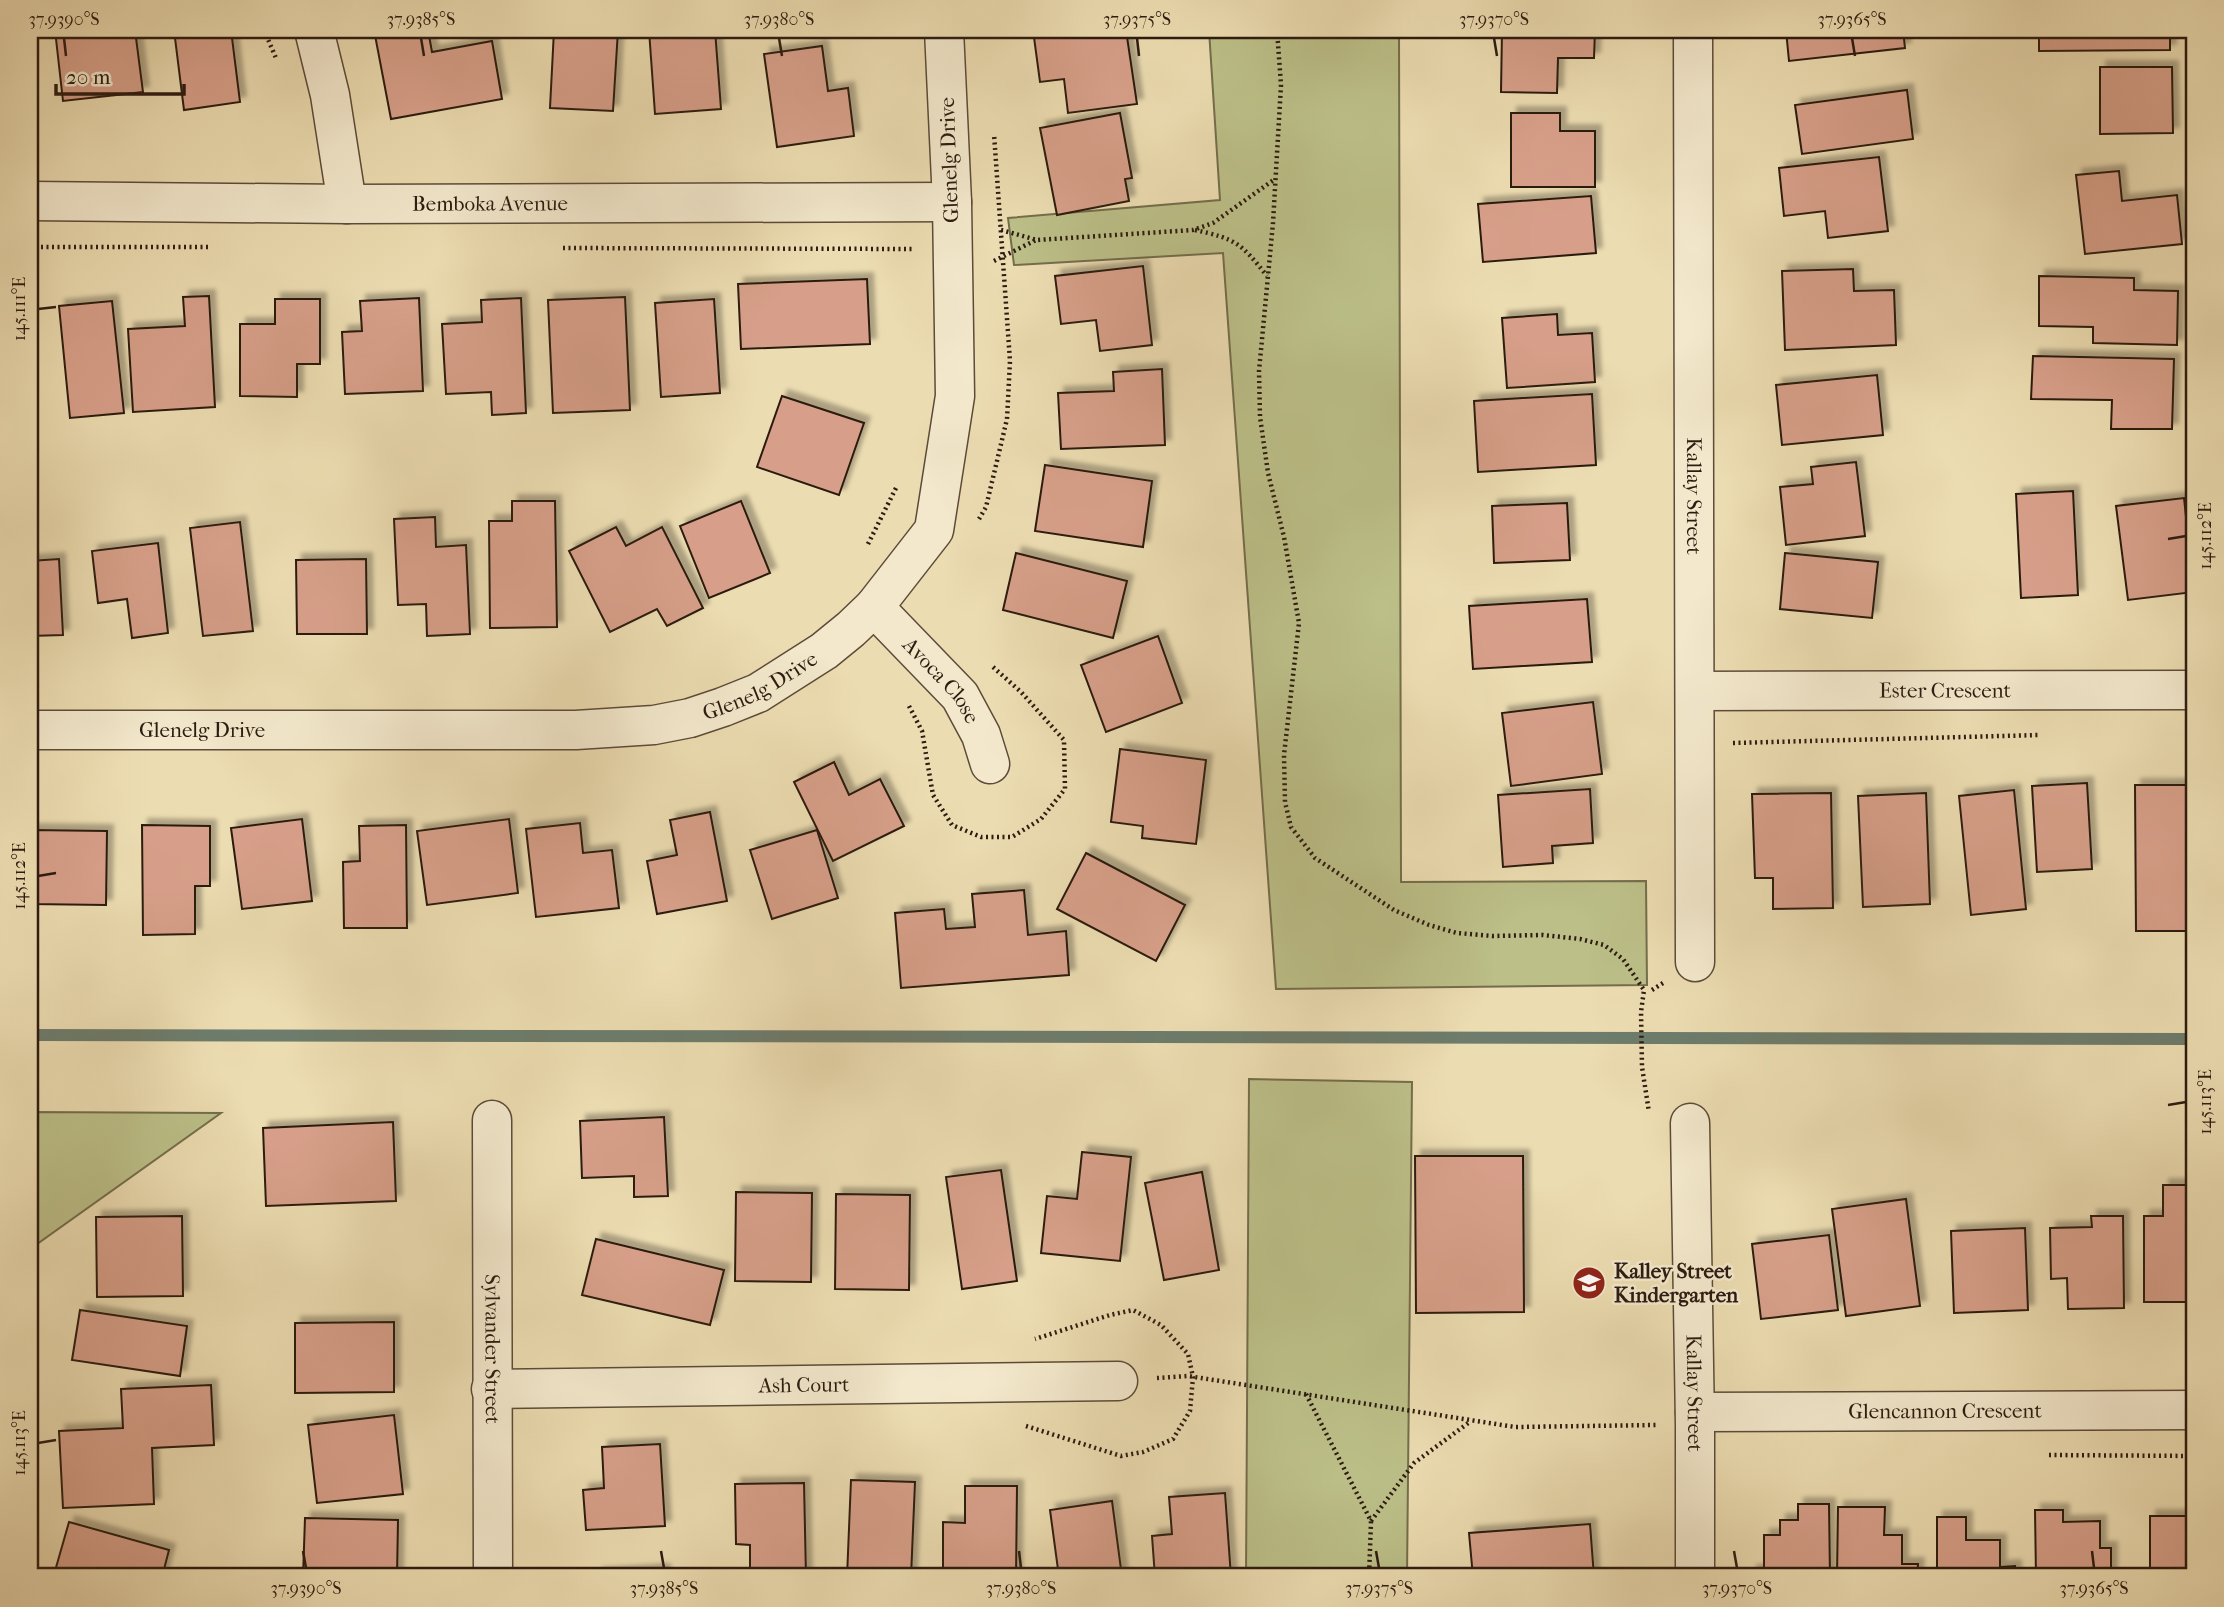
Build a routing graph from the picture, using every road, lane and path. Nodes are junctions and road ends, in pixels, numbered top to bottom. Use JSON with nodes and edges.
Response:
{"nodes":[{"id":1,"x":314,"y":30,"type":"edge"},
{"id":2,"x":944,"y":30,"type":"edge"},
{"id":3,"x":1276,"y":30,"type":"edge"},
{"id":4,"x":1693,"y":30,"type":"edge"},
{"id":5,"x":993,"y":123,"type":"dead end"},
{"id":6,"x":1275,"y":179,"type":"junction"},
{"id":7,"x":30,"y":201,"type":"edge"},
{"id":8,"x":951,"y":202,"type":"junction"},
{"id":9,"x":347,"y":204,"type":"junction"},
{"id":10,"x":1193,"y":230,"type":"junction"},
{"id":11,"x":1037,"y":240,"type":"dead end"},
{"id":12,"x":1267,"y":277,"type":"junction"},
{"id":13,"x":900,"y":481,"type":"dead end"},
{"id":14,"x":973,"y":531,"type":"dead end"},
{"id":15,"x":861,"y":552,"type":"dead end"},
{"id":16,"x":874,"y":607,"type":"junction"},
{"id":17,"x":2194,"y":690,"type":"edge"},
{"id":18,"x":1695,"y":691,"type":"junction"},
{"id":19,"x":30,"y":730,"type":"edge"},
{"id":20,"x":2049,"y":735,"type":"dead end"},
{"id":21,"x":1733,"y":744,"type":"dead end"},
{"id":22,"x":990,"y":764,"type":"dead end"},
{"id":23,"x":1695,"y":962,"type":"dead end"},
{"id":24,"x":1650,"y":1118,"type":"dead end"},
{"id":25,"x":492,"y":1120,"type":"dead end"},
{"id":26,"x":1690,"y":1123,"type":"dead end"},
{"id":27,"x":30,"y":1265,"type":"edge"},
{"id":28,"x":30,"y":1309,"type":"edge"},
{"id":29,"x":1118,"y":1381,"type":"joint"},
{"id":30,"x":491,"y":1389,"type":"junction"},
{"id":31,"x":1306,"y":1394,"type":"junction"},
{"id":32,"x":2194,"y":1410,"type":"edge"},
{"id":33,"x":1695,"y":1418,"type":"junction"},
{"id":34,"x":1471,"y":1421,"type":"junction"},
{"id":35,"x":1371,"y":1521,"type":"junction"},
{"id":36,"x":492,"y":1577,"type":"edge"},
{"id":37,"x":1370,"y":1577,"type":"edge"},
{"id":38,"x":1695,"y":1577,"type":"edge"}],
"edges":[{"from":1,"to":9,"type":"street"},
{"from":2,"to":8,"type":"street","name":"Glenelg Drive"},
{"from":3,"to":6,"type":"path"},
{"from":4,"to":18,"type":"street","name":"Kallay Street"},
{"from":5,"to":14,"type":"path"},
{"from":6,"to":10,"type":"path"},
{"from":6,"to":12,"type":"path"},
{"from":7,"to":9,"type":"street","name":"Bemboka Avenue"},
{"from":8,"to":9,"type":"street","name":"Bemboka Avenue"},
{"from":8,"to":16,"type":"street","name":"Glenelg Drive"},
{"from":10,"to":11,"type":"path"},
{"from":10,"to":12,"type":"path"},
{"from":12,"to":24,"type":"path"},
{"from":13,"to":15,"type":"path"},
{"from":16,"to":19,"type":"street","name":"Glenelg Drive"},
{"from":16,"to":22,"type":"street","name":"Avoca Close"},
{"from":17,"to":18,"type":"street","name":"Ester Crescent"},
{"from":18,"to":23,"type":"street","name":"Kallay Street"},
{"from":20,"to":21,"type":"path"},
{"from":25,"to":30,"type":"street","name":"Sylvander Street"},
{"from":26,"to":33,"type":"street","name":"Kallay Street"},
{"from":27,"to":28,"type":"path"},
{"from":29,"to":30,"type":"street","name":"Ash Court"},
{"from":29,"to":31,"type":"path"},
{"from":30,"to":36,"type":"street","name":"Sylvander Street"},
{"from":31,"to":34,"type":"path"},
{"from":31,"to":35,"type":"path"},
{"from":32,"to":33,"type":"street","name":"Glencannon Crescent"},
{"from":33,"to":34,"type":"path"},
{"from":33,"to":38,"type":"street","name":"Kallay Street"},
{"from":34,"to":35,"type":"path"},
{"from":35,"to":37,"type":"path"}]}
